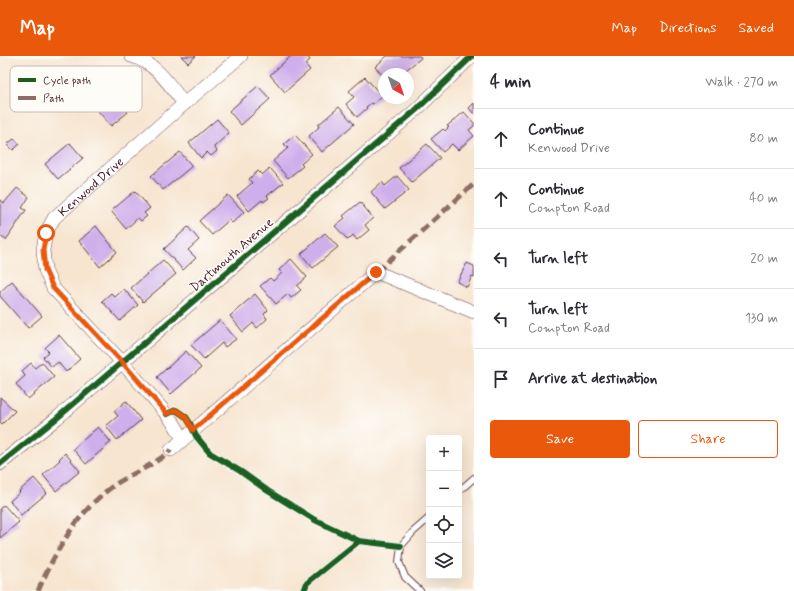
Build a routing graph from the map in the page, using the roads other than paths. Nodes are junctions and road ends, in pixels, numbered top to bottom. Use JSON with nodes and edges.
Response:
{"nodes":[{"id":1,"x":131,"y":56,"type":"edge"},
{"id":2,"x":241,"y":56,"type":"edge"},
{"id":3,"x":472,"y":56,"type":"edge"},
{"id":4,"x":184,"y":104,"type":"junction"},
{"id":5,"x":474,"y":312,"type":"edge"},
{"id":6,"x":122,"y":362,"type":"junction"},
{"id":7,"x":183,"y":439,"type":"junction"},
{"id":8,"x":171,"y":450,"type":"dead end"},
{"id":9,"x":0,"y":464,"type":"edge"},
{"id":10,"x":474,"y":478,"type":"edge"},
{"id":11,"x":462,"y":488,"type":"edge"},
{"id":12,"x":426,"y":521,"type":"edge"},
{"id":13,"x":420,"y":591,"type":"edge"}],
"edges":[{"from":1,"to":4,"type":"street"},
{"from":2,"to":4,"type":"street","name":"Kenwood Drive"},
{"from":3,"to":6,"type":"street","name":"Dartmouth Avenue"},
{"from":4,"to":6,"type":"street","name":"Kenwood Drive"},
{"from":5,"to":7,"type":"street"},
{"from":6,"to":7,"type":"street","name":"Kenwood Drive"},
{"from":6,"to":9,"type":"street","name":"Dartmouth Avenue"},
{"from":7,"to":8,"type":"street"},
{"from":10,"to":11,"type":"lane"},
{"from":12,"to":13,"type":"lane"}]}
